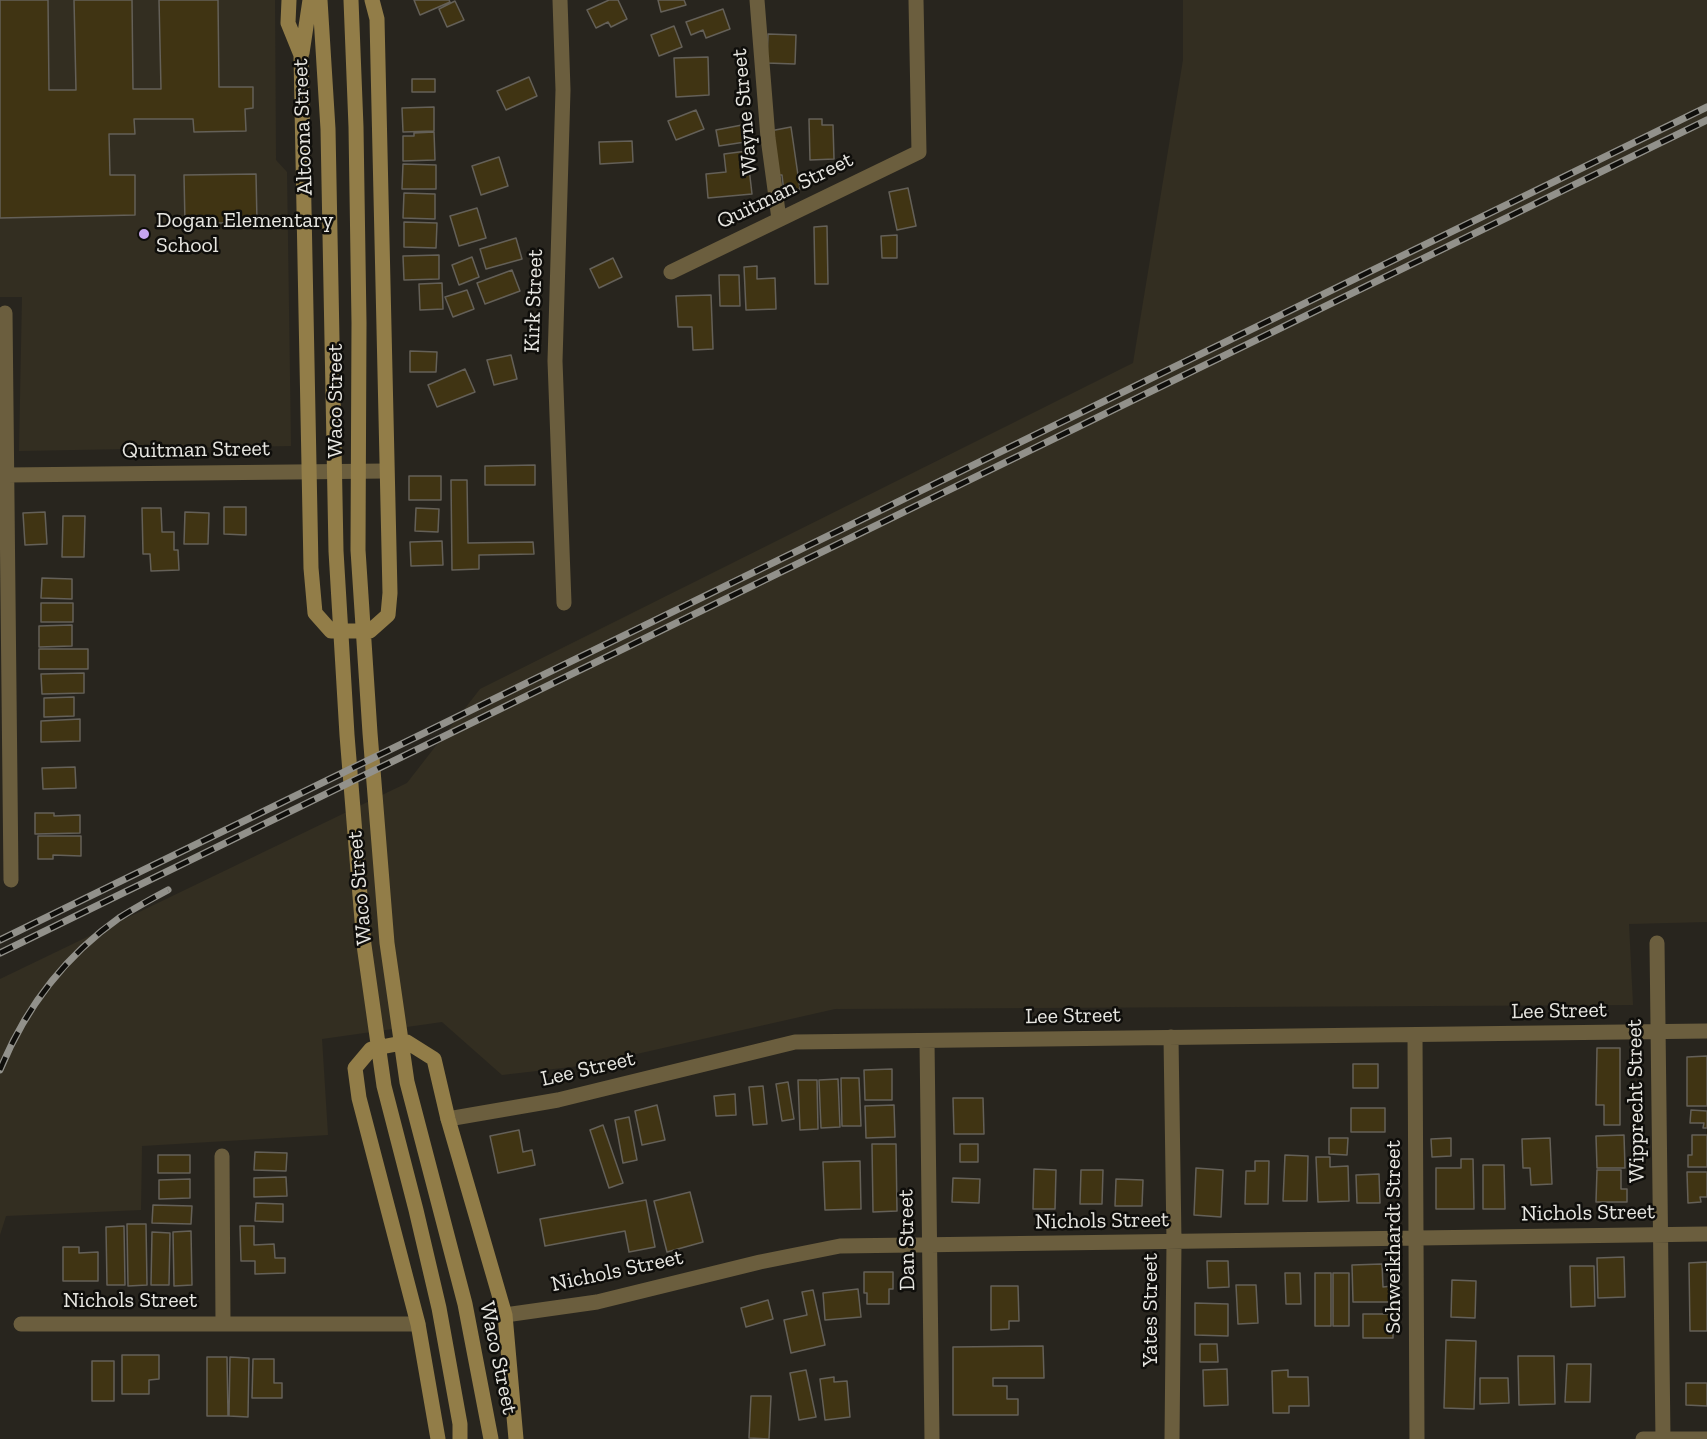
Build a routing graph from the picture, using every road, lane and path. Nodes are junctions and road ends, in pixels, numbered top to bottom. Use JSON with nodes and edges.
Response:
{"nodes":[{"id":1,"x":289,"y":0,"type":"edge"},
{"id":2,"x":310,"y":0,"type":"edge"},
{"id":3,"x":320,"y":0,"type":"edge"},
{"id":4,"x":351,"y":0,"type":"edge"},
{"id":5,"x":372,"y":0,"type":"edge"},
{"id":6,"x":560,"y":0,"type":"edge"},
{"id":7,"x":758,"y":0,"type":"edge"},
{"id":8,"x":916,"y":0,"type":"edge"},
{"id":9,"x":301,"y":55,"type":"junction"},
{"id":10,"x":779,"y":219,"type":"junction"},
{"id":11,"x":671,"y":272,"type":"dead end"},
{"id":12,"x":5,"y":313,"type":"dead end"},
{"id":13,"x":331,"y":324,"type":"joint"},
{"id":14,"x":310,"y":471,"type":"junction"},
{"id":15,"x":386,"y":471,"type":"junction"},
{"id":16,"x":7,"y":475,"type":"junction"},
{"id":17,"x":564,"y":603,"type":"dead end"},
{"id":18,"x":11,"y":880,"type":"dead end"},
{"id":19,"x":1657,"y":943,"type":"dead end"},
{"id":20,"x":1707,"y":1031,"type":"edge"},
{"id":21,"x":1657,"y":1032,"type":"junction"},
{"id":22,"x":1415,"y":1035,"type":"junction"},
{"id":23,"x":1171,"y":1036,"type":"junction"},
{"id":24,"x":927,"y":1041,"type":"junction"},
{"id":25,"x":448,"y":1119,"type":"junction"},
{"id":26,"x":222,"y":1156,"type":"dead end"},
{"id":27,"x":1660,"y":1234,"type":"junction"},
{"id":28,"x":1707,"y":1234,"type":"edge"},
{"id":29,"x":1417,"y":1238,"type":"junction"},
{"id":30,"x":1174,"y":1242,"type":"junction"},
{"id":31,"x":930,"y":1246,"type":"junction"},
{"id":32,"x":504,"y":1315,"type":"junction"},
{"id":33,"x":21,"y":1324,"type":"dead end"},
{"id":34,"x":223,"y":1324,"type":"junction"},
{"id":35,"x":418,"y":1324,"type":"junction"},
{"id":36,"x":438,"y":1439,"type":"edge"},
{"id":37,"x":460,"y":1439,"type":"edge"},
{"id":38,"x":491,"y":1439,"type":"edge"},
{"id":39,"x":516,"y":1439,"type":"edge"},
{"id":40,"x":932,"y":1439,"type":"edge"},
{"id":41,"x":1172,"y":1439,"type":"edge"},
{"id":42,"x":1417,"y":1439,"type":"edge"},
{"id":43,"x":1642,"y":1439,"type":"edge"},
{"id":44,"x":1663,"y":1439,"type":"edge"},
{"id":45,"x":1707,"y":1439,"type":"edge"}],
"edges":[{"from":1,"to":9,"type":"main road"},
{"from":2,"to":9,"type":"main road"},
{"from":3,"to":13,"type":"main road","name":"Altoona Street"},
{"from":4,"to":38,"type":"main road","name":"Waco Street"},
{"from":5,"to":15,"type":"main road"},
{"from":6,"to":17,"type":"street","name":"Kirk Street"},
{"from":7,"to":10,"type":"street","name":"Wayne Street"},
{"from":8,"to":10,"type":"street","name":"Quitman Street"},
{"from":9,"to":14,"type":"main road"},
{"from":10,"to":11,"type":"street","name":"Quitman Street"},
{"from":12,"to":16,"type":"street"},
{"from":13,"to":37,"type":"main road","name":"Waco Street"},
{"from":14,"to":15,"type":"street","name":"Quitman Street"},
{"from":14,"to":15,"type":"main road"},
{"from":14,"to":16,"type":"street","name":"Quitman Street"},
{"from":16,"to":18,"type":"street"},
{"from":19,"to":21,"type":"street","name":"Wipprecht Street"},
{"from":20,"to":21,"type":"street","name":"Lee Street"},
{"from":21,"to":22,"type":"street","name":"Lee Street"},
{"from":21,"to":27,"type":"street","name":"Wipprecht Street"},
{"from":22,"to":23,"type":"street","name":"Lee Street"},
{"from":22,"to":29,"type":"street","name":"Schweikhardt Street"},
{"from":23,"to":24,"type":"street","name":"Lee Street"},
{"from":23,"to":30,"type":"street","name":"Yates Street"},
{"from":24,"to":25,"type":"street","name":"Lee Street"},
{"from":24,"to":31,"type":"street","name":"Dan Street"},
{"from":25,"to":32,"type":"main road"},
{"from":25,"to":35,"type":"main road"},
{"from":26,"to":34,"type":"street"},
{"from":27,"to":28,"type":"street","name":"Nichols Street"},
{"from":27,"to":29,"type":"street","name":"Nichols Street"},
{"from":27,"to":44,"type":"street","name":"Wipprecht Street"},
{"from":29,"to":30,"type":"street","name":"Nichols Street"},
{"from":29,"to":42,"type":"street","name":"Schweikhardt Street"},
{"from":30,"to":31,"type":"street","name":"Nichols Street"},
{"from":30,"to":41,"type":"street","name":"Yates Street"},
{"from":31,"to":32,"type":"street","name":"Nichols Street"},
{"from":31,"to":40,"type":"street","name":"Dan Street"},
{"from":32,"to":39,"type":"main road"},
{"from":33,"to":34,"type":"street","name":"Nichols Street"},
{"from":34,"to":35,"type":"street","name":"Nichols Street"},
{"from":35,"to":36,"type":"main road"},
{"from":43,"to":44,"type":"street"},
{"from":44,"to":45,"type":"street"}]}
